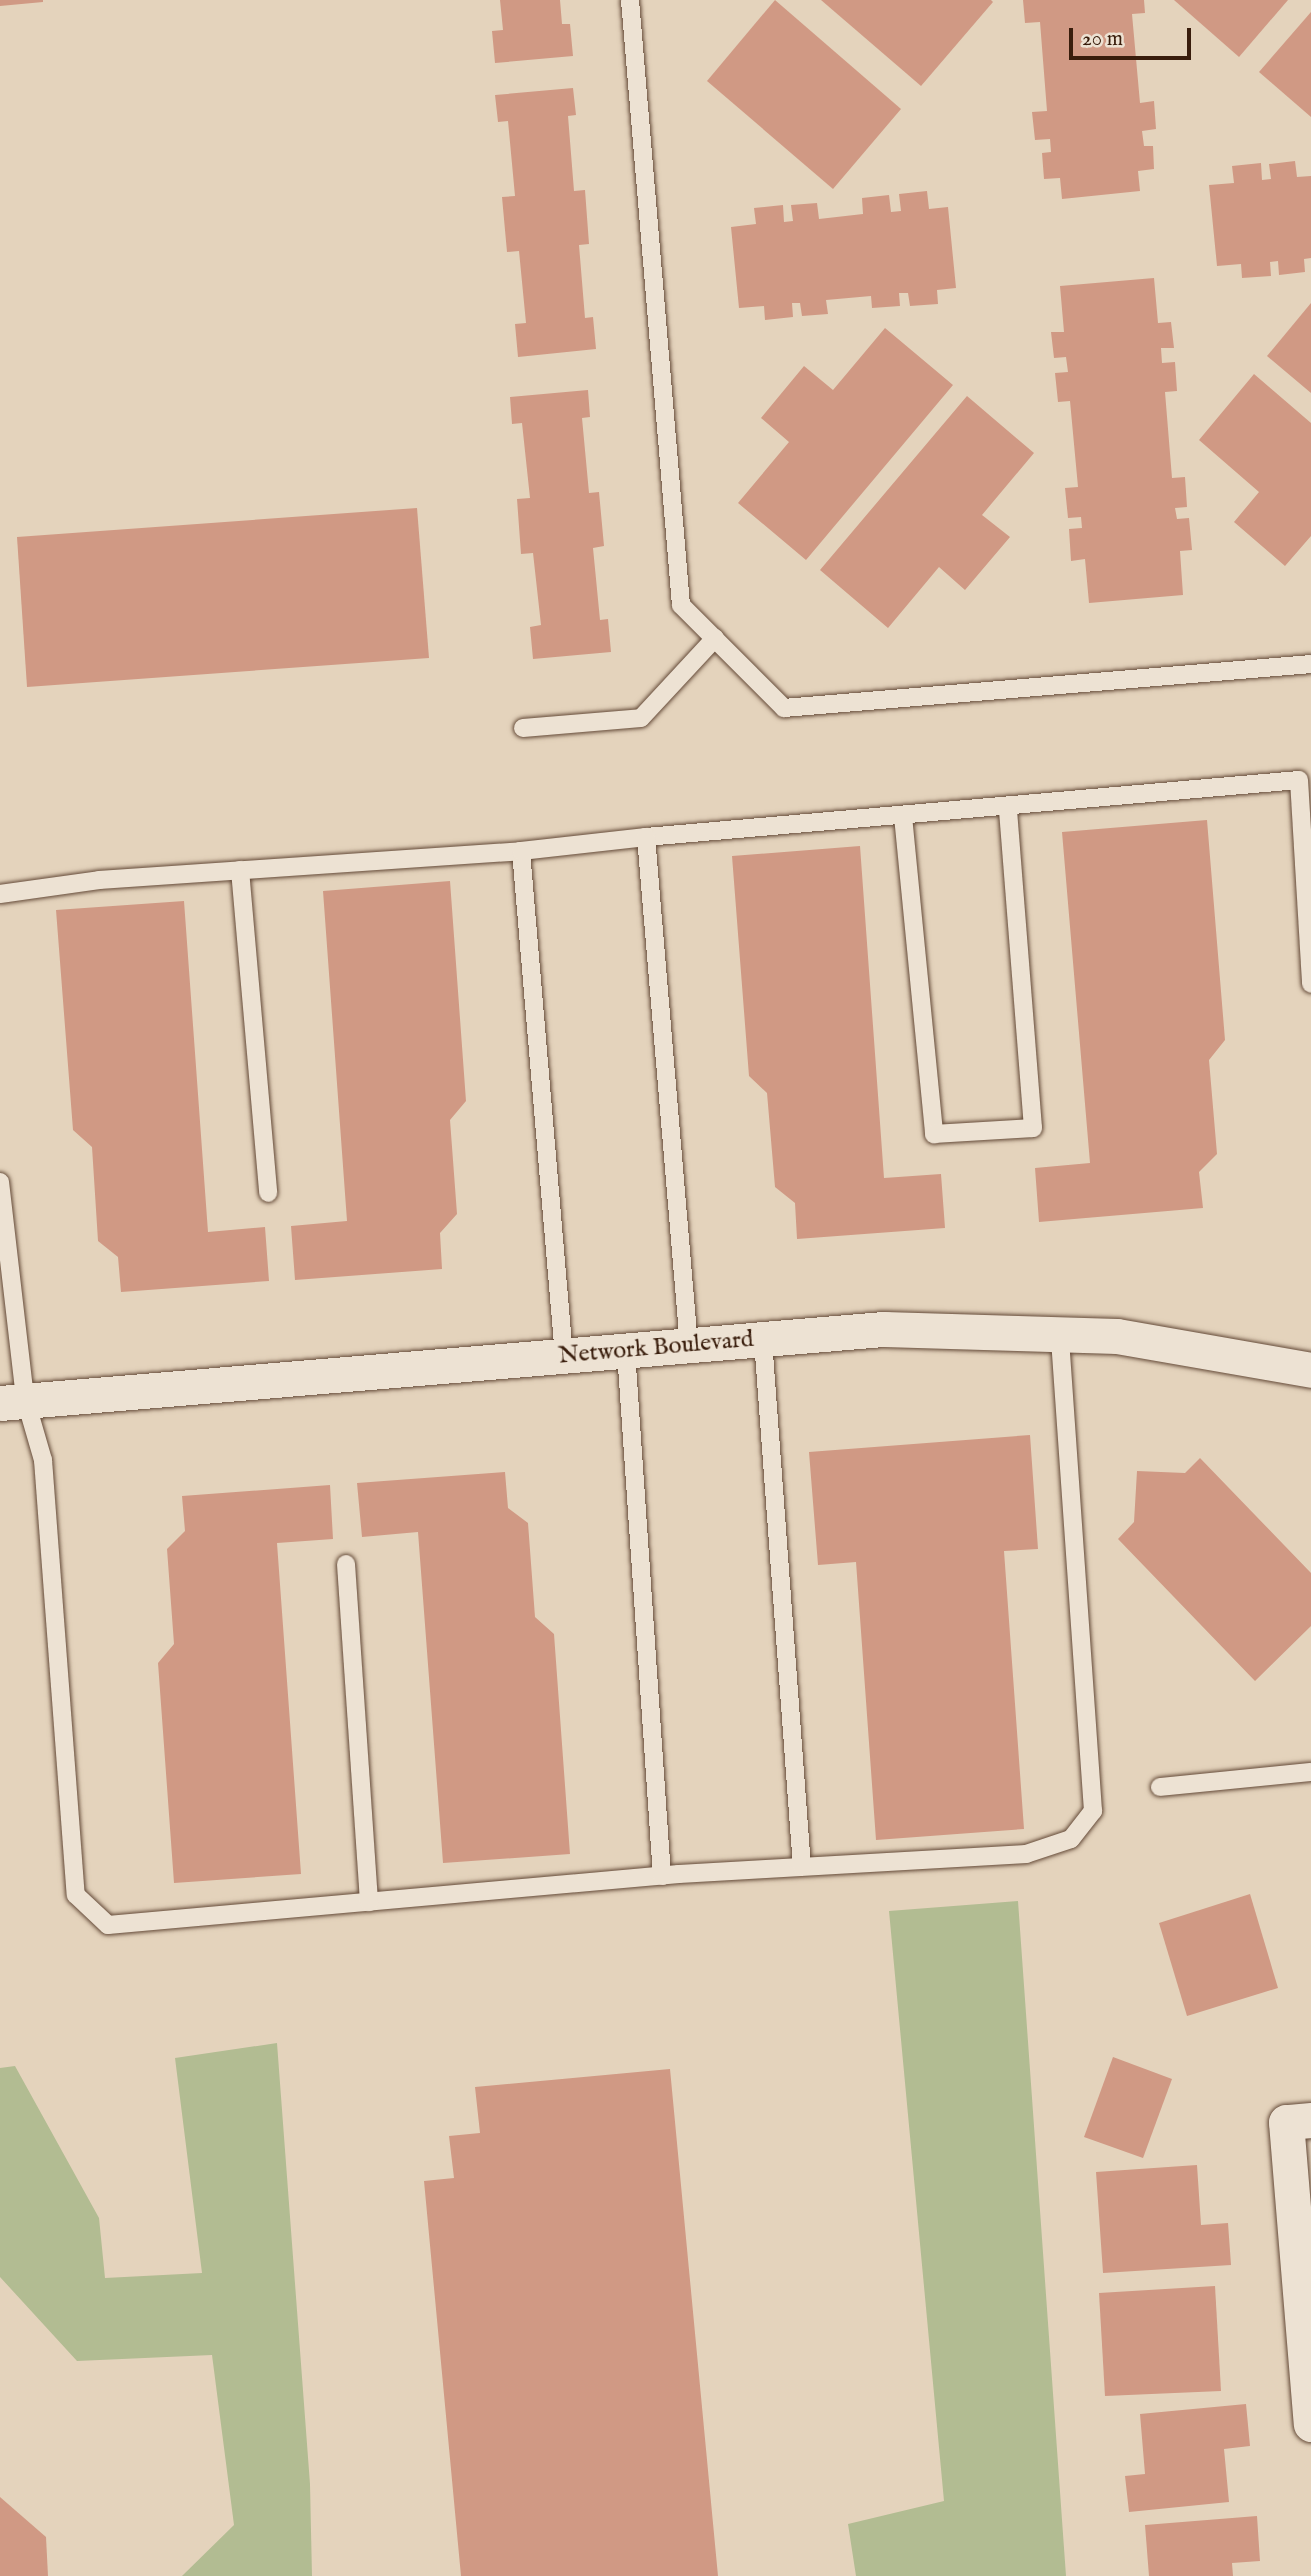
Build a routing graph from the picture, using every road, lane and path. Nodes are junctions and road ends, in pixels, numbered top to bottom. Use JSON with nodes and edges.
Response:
{"nodes":[{"id":1,"x":630,"y":0,"type":"edge"},
{"id":2,"x":715,"y":638,"type":"junction"},
{"id":3,"x":1311,"y":664,"type":"edge"},
{"id":4,"x":523,"y":728,"type":"dead end"},
{"id":5,"x":1008,"y":807,"type":"junction"},
{"id":6,"x":903,"y":816,"type":"junction"},
{"id":7,"x":646,"y":837,"type":"junction"},
{"id":8,"x":521,"y":851,"type":"junction"},
{"id":9,"x":240,"y":870,"type":"junction"},
{"id":10,"x":0,"y":894,"type":"edge"},
{"id":11,"x":1311,"y":984,"type":"edge"},
{"id":12,"x":0,"y":1182,"type":"edge"},
{"id":13,"x":268,"y":1193,"type":"dead end"},
{"id":14,"x":1060,"y":1334,"type":"junction"},
{"id":15,"x":763,"y":1340,"type":"junction"},
{"id":16,"x":689,"y":1346,"type":"junction"},
{"id":17,"x":626,"y":1351,"type":"junction"},
{"id":18,"x":564,"y":1356,"type":"junction"},
{"id":19,"x":1311,"y":1370,"type":"edge"},
{"id":20,"x":13,"y":1400,"type":"edge"},
{"id":21,"x":346,"y":1564,"type":"dead end"},
{"id":22,"x":1311,"y":1772,"type":"edge"},
{"id":23,"x":1160,"y":1787,"type":"dead end"},
{"id":24,"x":802,"y":1867,"type":"junction"},
{"id":25,"x":663,"y":1876,"type":"junction"},
{"id":26,"x":369,"y":1902,"type":"junction"},
{"id":27,"x":1298,"y":2121,"type":"edge"},
{"id":28,"x":1311,"y":2424,"type":"edge"}],
"edges":[{"from":1,"to":2,"type":"lane"},
{"from":2,"to":3,"type":"lane"},
{"from":2,"to":4,"type":"lane"},
{"from":5,"to":6,"type":"lane"},
{"from":5,"to":6,"type":"lane"},
{"from":5,"to":11,"type":"lane"},
{"from":6,"to":7,"type":"lane"},
{"from":7,"to":8,"type":"lane"},
{"from":7,"to":16,"type":"lane"},
{"from":8,"to":9,"type":"lane"},
{"from":8,"to":18,"type":"lane"},
{"from":9,"to":10,"type":"lane"},
{"from":9,"to":13,"type":"lane"},
{"from":12,"to":20,"type":"lane"},
{"from":14,"to":15,"type":"street","name":"Network Boulevard"},
{"from":14,"to":19,"type":"street","name":"Network Boulevard"},
{"from":14,"to":24,"type":"lane"},
{"from":15,"to":16,"type":"street","name":"Network Boulevard"},
{"from":15,"to":24,"type":"lane"},
{"from":16,"to":17,"type":"street","name":"Network Boulevard"},
{"from":17,"to":18,"type":"street","name":"Network Boulevard"},
{"from":17,"to":25,"type":"lane"},
{"from":18,"to":20,"type":"street","name":"Network Boulevard"},
{"from":20,"to":26,"type":"lane"},
{"from":21,"to":26,"type":"lane"},
{"from":22,"to":23,"type":"lane"},
{"from":24,"to":25,"type":"lane"},
{"from":25,"to":26,"type":"lane"},
{"from":27,"to":28,"type":"street"}]}
